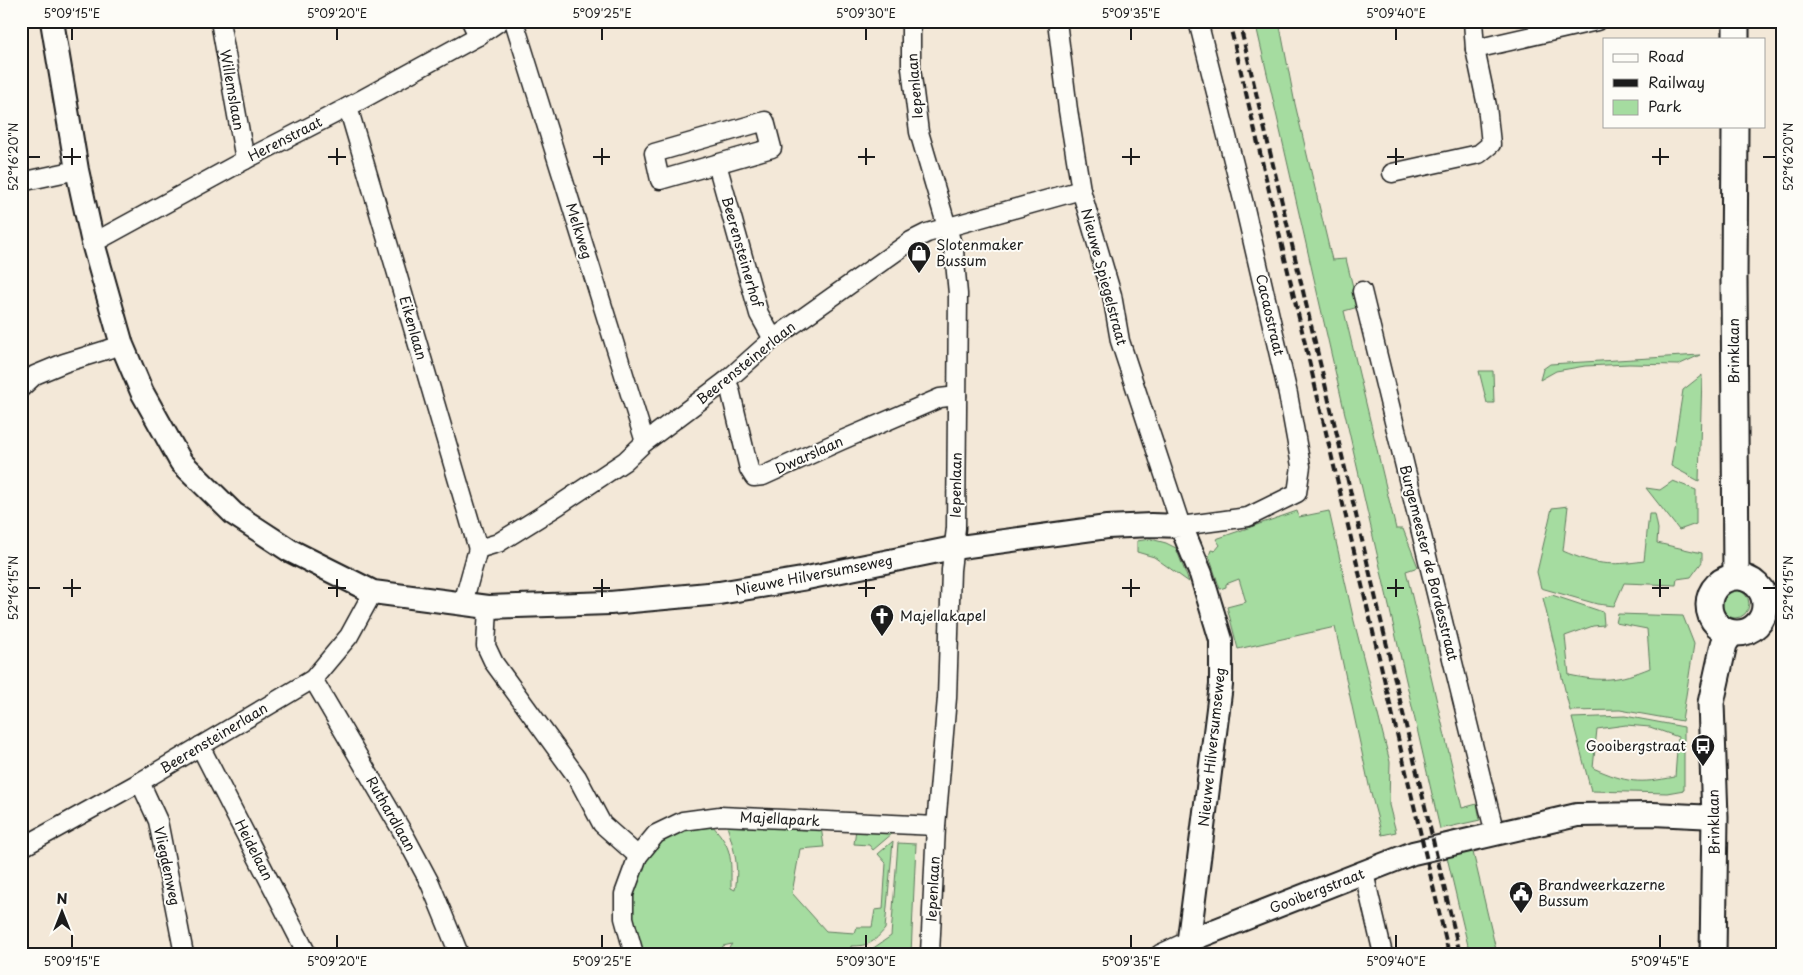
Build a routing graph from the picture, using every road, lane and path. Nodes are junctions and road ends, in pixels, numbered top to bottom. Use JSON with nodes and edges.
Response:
{"nodes":[{"id":1,"x":52,"y":21,"type":"edge"},
{"id":2,"x":220,"y":21,"type":"edge"},
{"id":3,"x":500,"y":21,"type":"edge"},
{"id":4,"x":514,"y":21,"type":"edge"},
{"id":5,"x":911,"y":21,"type":"edge"},
{"id":6,"x":1056,"y":21,"type":"edge"},
{"id":7,"x":1198,"y":21,"type":"edge"},
{"id":8,"x":1473,"y":21,"type":"edge"},
{"id":9,"x":1736,"y":21,"type":"edge"},
{"id":10,"x":1587,"y":23,"type":"edge"},
{"id":11,"x":474,"y":29,"type":"edge"},
{"id":12,"x":1736,"y":38,"type":"edge"},
{"id":13,"x":1475,"y":49,"type":"junction"},
{"id":14,"x":348,"y":107,"type":"junction"},
{"id":15,"x":1735,"y":128,"type":"edge"},
{"id":16,"x":244,"y":160,"type":"junction"},
{"id":17,"x":717,"y":164,"type":"junction"},
{"id":18,"x":77,"y":170,"type":"junction"},
{"id":19,"x":1392,"y":173,"type":"dead end"},
{"id":20,"x":21,"y":182,"type":"edge"},
{"id":21,"x":1081,"y":190,"type":"junction"},
{"id":22,"x":947,"y":228,"type":"junction"},
{"id":23,"x":93,"y":243,"type":"junction"},
{"id":24,"x":1362,"y":291,"type":"dead end"},
{"id":25,"x":773,"y":339,"type":"junction"},
{"id":26,"x":122,"y":345,"type":"junction"},
{"id":27,"x":726,"y":381,"type":"junction"},
{"id":28,"x":21,"y":388,"type":"edge"},
{"id":29,"x":957,"y":396,"type":"junction"},
{"id":30,"x":645,"y":442,"type":"junction"},
{"id":31,"x":1181,"y":526,"type":"junction"},
{"id":32,"x":953,"y":548,"type":"junction"},
{"id":33,"x":478,"y":549,"type":"junction"},
{"id":34,"x":1736,"y":576,"type":"junction"},
{"id":35,"x":373,"y":592,"type":"junction"},
{"id":36,"x":1774,"y":599,"type":"edge"},
{"id":37,"x":462,"y":603,"type":"junction"},
{"id":38,"x":488,"y":606,"type":"junction"},
{"id":39,"x":1731,"y":633,"type":"junction"},
{"id":40,"x":313,"y":679,"type":"junction"},
{"id":41,"x":200,"y":746,"type":"junction"},
{"id":42,"x":140,"y":782,"type":"junction"},
{"id":43,"x":1715,"y":816,"type":"junction"},
{"id":44,"x":936,"y":826,"type":"junction"},
{"id":45,"x":1496,"y":834,"type":"junction"},
{"id":46,"x":21,"y":848,"type":"edge"},
{"id":47,"x":638,"y":856,"type":"junction"},
{"id":48,"x":1364,"y":873,"type":"junction"},
{"id":49,"x":1188,"y":948,"type":"edge"},
{"id":50,"x":184,"y":954,"type":"edge"},
{"id":51,"x":307,"y":954,"type":"edge"},
{"id":52,"x":459,"y":954,"type":"edge"},
{"id":53,"x":634,"y":954,"type":"edge"},
{"id":54,"x":930,"y":954,"type":"edge"},
{"id":55,"x":1160,"y":954,"type":"edge"},
{"id":56,"x":1383,"y":954,"type":"edge"},
{"id":57,"x":1713,"y":954,"type":"edge"}],
"edges":[{"from":1,"to":18,"type":"street","name":"Nieuwe Hilversumseweg"},
{"from":2,"to":16,"type":"street","name":"Willemslaan"},
{"from":3,"to":11,"type":"street","name":"Herenstraat"},
{"from":4,"to":30,"type":"street","name":"Melkweg"},
{"from":5,"to":22,"type":"street","name":"Iepenlaan"},
{"from":6,"to":21,"type":"street","name":"Nieuwe Spiegelstraat"},
{"from":7,"to":31,"type":"street","name":"Cacaostraat"},
{"from":8,"to":13,"type":"street"},
{"from":9,"to":12,"type":"main road"},
{"from":10,"to":13,"type":"street"},
{"from":11,"to":14,"type":"street","name":"Herenstraat"},
{"from":13,"to":19,"type":"street"},
{"from":14,"to":16,"type":"street","name":"Herenstraat"},
{"from":14,"to":33,"type":"street","name":"Eikenlaan"},
{"from":15,"to":34,"type":"main road","name":"Brinklaan"},
{"from":16,"to":23,"type":"street","name":"Herenstraat"},
{"from":17,"to":17,"type":"street"},
{"from":17,"to":25,"type":"street","name":"Beerensteinerhof"},
{"from":18,"to":20,"type":"street"},
{"from":18,"to":23,"type":"street","name":"Nieuwe Hilversumseweg"},
{"from":21,"to":22,"type":"street","name":"Beerensteinerlaan"},
{"from":21,"to":31,"type":"street","name":"Nieuwe Spiegelstraat"},
{"from":22,"to":25,"type":"street","name":"Beerensteinerlaan"},
{"from":22,"to":29,"type":"street","name":"Iepenlaan"},
{"from":23,"to":26,"type":"street","name":"Nieuwe Hilversumseweg"},
{"from":24,"to":45,"type":"street","name":"Burgemeester de Bordesstraat"},
{"from":25,"to":27,"type":"street","name":"Beerensteinerlaan"},
{"from":26,"to":28,"type":"street"},
{"from":26,"to":35,"type":"street","name":"Nieuwe Hilversumseweg"},
{"from":27,"to":29,"type":"street","name":"Dwarslaan"},
{"from":27,"to":30,"type":"street","name":"Beerensteinerlaan"},
{"from":29,"to":32,"type":"street","name":"Iepenlaan"},
{"from":30,"to":33,"type":"street","name":"Beerensteinerlaan"},
{"from":31,"to":32,"type":"street","name":"Nieuwe Hilversumseweg"},
{"from":31,"to":49,"type":"street","name":"Nieuwe Hilversumseweg"},
{"from":32,"to":38,"type":"street","name":"Nieuwe Hilversumseweg"},
{"from":32,"to":44,"type":"street","name":"Iepenlaan"},
{"from":33,"to":37,"type":"street"},
{"from":34,"to":36,"type":"main road"},
{"from":34,"to":39,"type":"main road"},
{"from":35,"to":37,"type":"street","name":"Nieuwe Hilversumseweg"},
{"from":35,"to":40,"type":"street","name":"Beerensteinerlaan"},
{"from":36,"to":39,"type":"main road"},
{"from":37,"to":38,"type":"street","name":"Nieuwe Hilversumseweg"},
{"from":38,"to":47,"type":"street"},
{"from":39,"to":43,"type":"main road","name":"Brinklaan"},
{"from":40,"to":41,"type":"street","name":"Beerensteinerlaan"},
{"from":40,"to":52,"type":"street","name":"Ruthardlaan"},
{"from":41,"to":42,"type":"street","name":"Beerensteinerlaan"},
{"from":41,"to":51,"type":"street","name":"Heidelaan"},
{"from":42,"to":46,"type":"street","name":"Beerensteinerlaan"},
{"from":42,"to":50,"type":"street","name":"Vliegdenweg"},
{"from":43,"to":45,"type":"street","name":"Gooibergstraat"},
{"from":43,"to":57,"type":"main road","name":"Brinklaan"},
{"from":44,"to":47,"type":"street","name":"Majellapark"},
{"from":44,"to":54,"type":"street","name":"Iepenlaan"},
{"from":45,"to":48,"type":"street","name":"Gooibergstraat"},
{"from":47,"to":53,"type":"street","name":"Majellapark"},
{"from":48,"to":49,"type":"street","name":"Gooibergstraat"},
{"from":48,"to":56,"type":"street"},
{"from":49,"to":55,"type":"street","name":"Gooibergstraat"}]}
